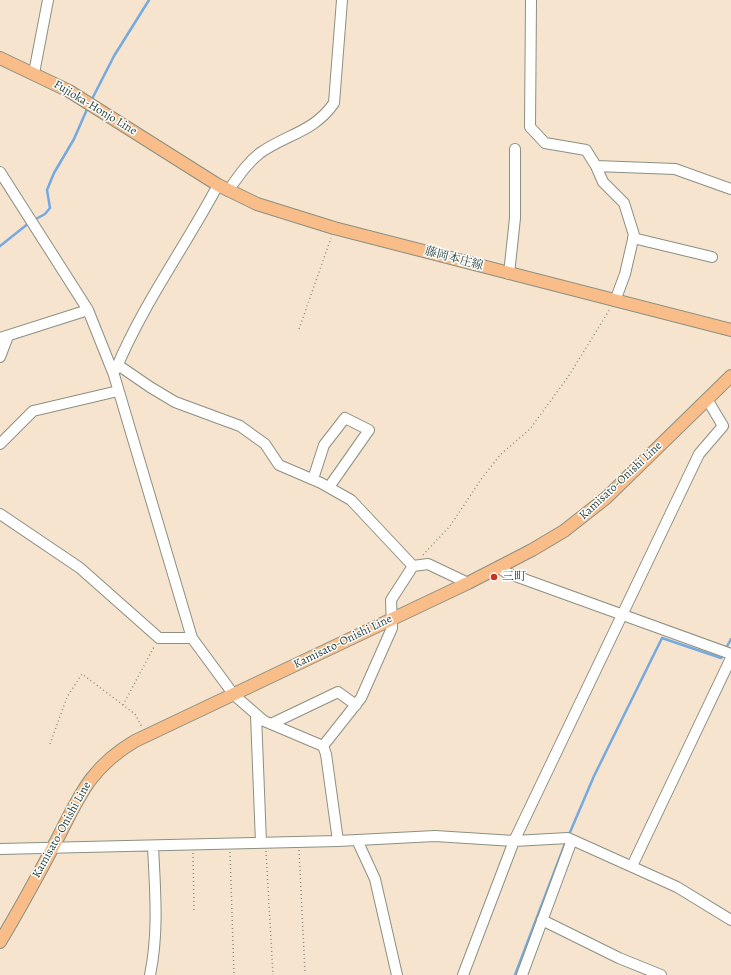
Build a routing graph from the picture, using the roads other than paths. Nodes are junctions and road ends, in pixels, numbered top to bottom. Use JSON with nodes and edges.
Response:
{"nodes":[{"id":1,"x":48,"y":0,"type":"edge"},
{"id":2,"x":342,"y":0,"type":"edge"},
{"id":3,"x":531,"y":0,"type":"edge"},
{"id":4,"x":0,"y":58,"type":"edge"},
{"id":5,"x":34,"y":73,"type":"junction"},
{"id":6,"x":515,"y":149,"type":"dead end"},
{"id":7,"x":596,"y":166,"type":"junction"},
{"id":8,"x":0,"y":172,"type":"edge"},
{"id":9,"x":4,"y":187,"type":"edge"},
{"id":10,"x":223,"y":188,"type":"junction"},
{"id":11,"x":731,"y":189,"type":"edge"},
{"id":12,"x":633,"y":238,"type":"junction"},
{"id":13,"x":712,"y":257,"type":"dead end"},
{"id":14,"x":509,"y":274,"type":"junction"},
{"id":15,"x":615,"y":301,"type":"junction"},
{"id":16,"x":88,"y":310,"type":"junction"},
{"id":17,"x":731,"y":330,"type":"edge"},
{"id":18,"x":4,"y":337,"type":"edge"},
{"id":19,"x":0,"y":357,"type":"edge"},
{"id":20,"x":118,"y":364,"type":"junction"},
{"id":21,"x":114,"y":375,"type":"junction"},
{"id":22,"x":731,"y":376,"type":"edge"},
{"id":23,"x":118,"y":391,"type":"junction"},
{"id":24,"x":707,"y":400,"type":"junction"},
{"id":25,"x":727,"y":428,"type":"edge"},
{"id":26,"x":0,"y":444,"type":"edge"},
{"id":27,"x":313,"y":479,"type":"junction"},
{"id":28,"x":329,"y":487,"type":"junction"},
{"id":29,"x":0,"y":514,"type":"edge"},
{"id":30,"x":413,"y":566,"type":"junction"},
{"id":31,"x":499,"y":568,"type":"junction"},
{"id":32,"x":468,"y":583,"type":"junction"},
{"id":33,"x":622,"y":615,"type":"junction"},
{"id":34,"x":391,"y":618,"type":"junction"},
{"id":35,"x":192,"y":638,"type":"junction"},
{"id":36,"x":731,"y":654,"type":"edge"},
{"id":37,"x":731,"y":658,"type":"edge"},
{"id":38,"x":234,"y":695,"type":"junction"},
{"id":39,"x":356,"y":705,"type":"junction"},
{"id":40,"x":256,"y":715,"type":"junction"},
{"id":41,"x":271,"y":724,"type":"junction"},
{"id":42,"x":323,"y":746,"type":"junction"},
{"id":43,"x":357,"y":840,"type":"junction"},
{"id":44,"x":572,"y":840,"type":"junction"},
{"id":45,"x":338,"y":841,"type":"junction"},
{"id":46,"x":514,"y":841,"type":"junction"},
{"id":47,"x":263,"y":843,"type":"junction"},
{"id":48,"x":153,"y":846,"type":"junction"},
{"id":49,"x":53,"y":848,"type":"junction"},
{"id":50,"x":0,"y":849,"type":"edge"},
{"id":51,"x":632,"y":866,"type":"junction"},
{"id":52,"x":542,"y":920,"type":"junction"},
{"id":53,"x":731,"y":920,"type":"edge"},
{"id":54,"x":0,"y":942,"type":"edge"},
{"id":55,"x":150,"y":975,"type":"edge"},
{"id":56,"x":397,"y":975,"type":"edge"},
{"id":57,"x":463,"y":975,"type":"edge"},
{"id":58,"x":522,"y":975,"type":"edge"},
{"id":59,"x":661,"y":975,"type":"edge"}],
"edges":[{"from":1,"to":5,"type":"street"},
{"from":2,"to":10,"type":"street"},
{"from":3,"to":7,"type":"street"},
{"from":4,"to":5,"type":"main road","name":"Fujioka-Honjo Line"},
{"from":5,"to":10,"type":"main road","name":"Fujioka-Honjo Line"},
{"from":6,"to":14,"type":"street"},
{"from":7,"to":11,"type":"street"},
{"from":7,"to":12,"type":"street"},
{"from":8,"to":9,"type":"street"},
{"from":9,"to":16,"type":"street"},
{"from":10,"to":14,"type":"main road","name":"藤岡本庄線"},
{"from":10,"to":20,"type":"street"},
{"from":12,"to":13,"type":"street"},
{"from":12,"to":15,"type":"street"},
{"from":14,"to":15,"type":"main road","name":"藤岡本庄線"},
{"from":15,"to":17,"type":"main road","name":"藤岡本庄線"},
{"from":16,"to":18,"type":"street"},
{"from":16,"to":21,"type":"street"},
{"from":18,"to":19,"type":"street"},
{"from":20,"to":21,"type":"street"},
{"from":20,"to":27,"type":"street"},
{"from":21,"to":23,"type":"street"},
{"from":22,"to":24,"type":"main road","name":"Kamisato-Onishi Line"},
{"from":23,"to":26,"type":"street"},
{"from":23,"to":35,"type":"street"},
{"from":24,"to":25,"type":"street"},
{"from":24,"to":31,"type":"main road","name":"Kamisato-Onishi Line"},
{"from":25,"to":33,"type":"street"},
{"from":27,"to":28,"type":"street"},
{"from":27,"to":28,"type":"street"},
{"from":28,"to":30,"type":"street"},
{"from":29,"to":35,"type":"street"},
{"from":30,"to":32,"type":"street"},
{"from":30,"to":34,"type":"street"},
{"from":31,"to":32,"type":"main road","name":"Kamisato-Onishi Line"},
{"from":31,"to":33,"type":"street"},
{"from":32,"to":34,"type":"main road","name":"Kamisato-Onishi Line"},
{"from":33,"to":36,"type":"street"},
{"from":33,"to":46,"type":"street"},
{"from":34,"to":38,"type":"main road","name":"Kamisato-Onishi Line"},
{"from":34,"to":39,"type":"street"},
{"from":35,"to":38,"type":"street"},
{"from":37,"to":51,"type":"street"},
{"from":38,"to":40,"type":"street"},
{"from":38,"to":49,"type":"main road","name":"Kamisato-Onishi Line"},
{"from":39,"to":41,"type":"street"},
{"from":39,"to":42,"type":"street"},
{"from":40,"to":41,"type":"street"},
{"from":40,"to":47,"type":"street"},
{"from":41,"to":42,"type":"street"},
{"from":42,"to":45,"type":"street"},
{"from":43,"to":45,"type":"street"},
{"from":43,"to":46,"type":"street"},
{"from":43,"to":56,"type":"street"},
{"from":44,"to":46,"type":"street"},
{"from":44,"to":51,"type":"street"},
{"from":44,"to":52,"type":"street"},
{"from":45,"to":47,"type":"street"},
{"from":46,"to":57,"type":"street"},
{"from":47,"to":48,"type":"street"},
{"from":48,"to":49,"type":"street"},
{"from":48,"to":55,"type":"street"},
{"from":49,"to":50,"type":"street"},
{"from":49,"to":54,"type":"main road","name":"Kamisato-Onishi Line"},
{"from":51,"to":53,"type":"street"},
{"from":52,"to":58,"type":"street"},
{"from":52,"to":59,"type":"street"}]}
